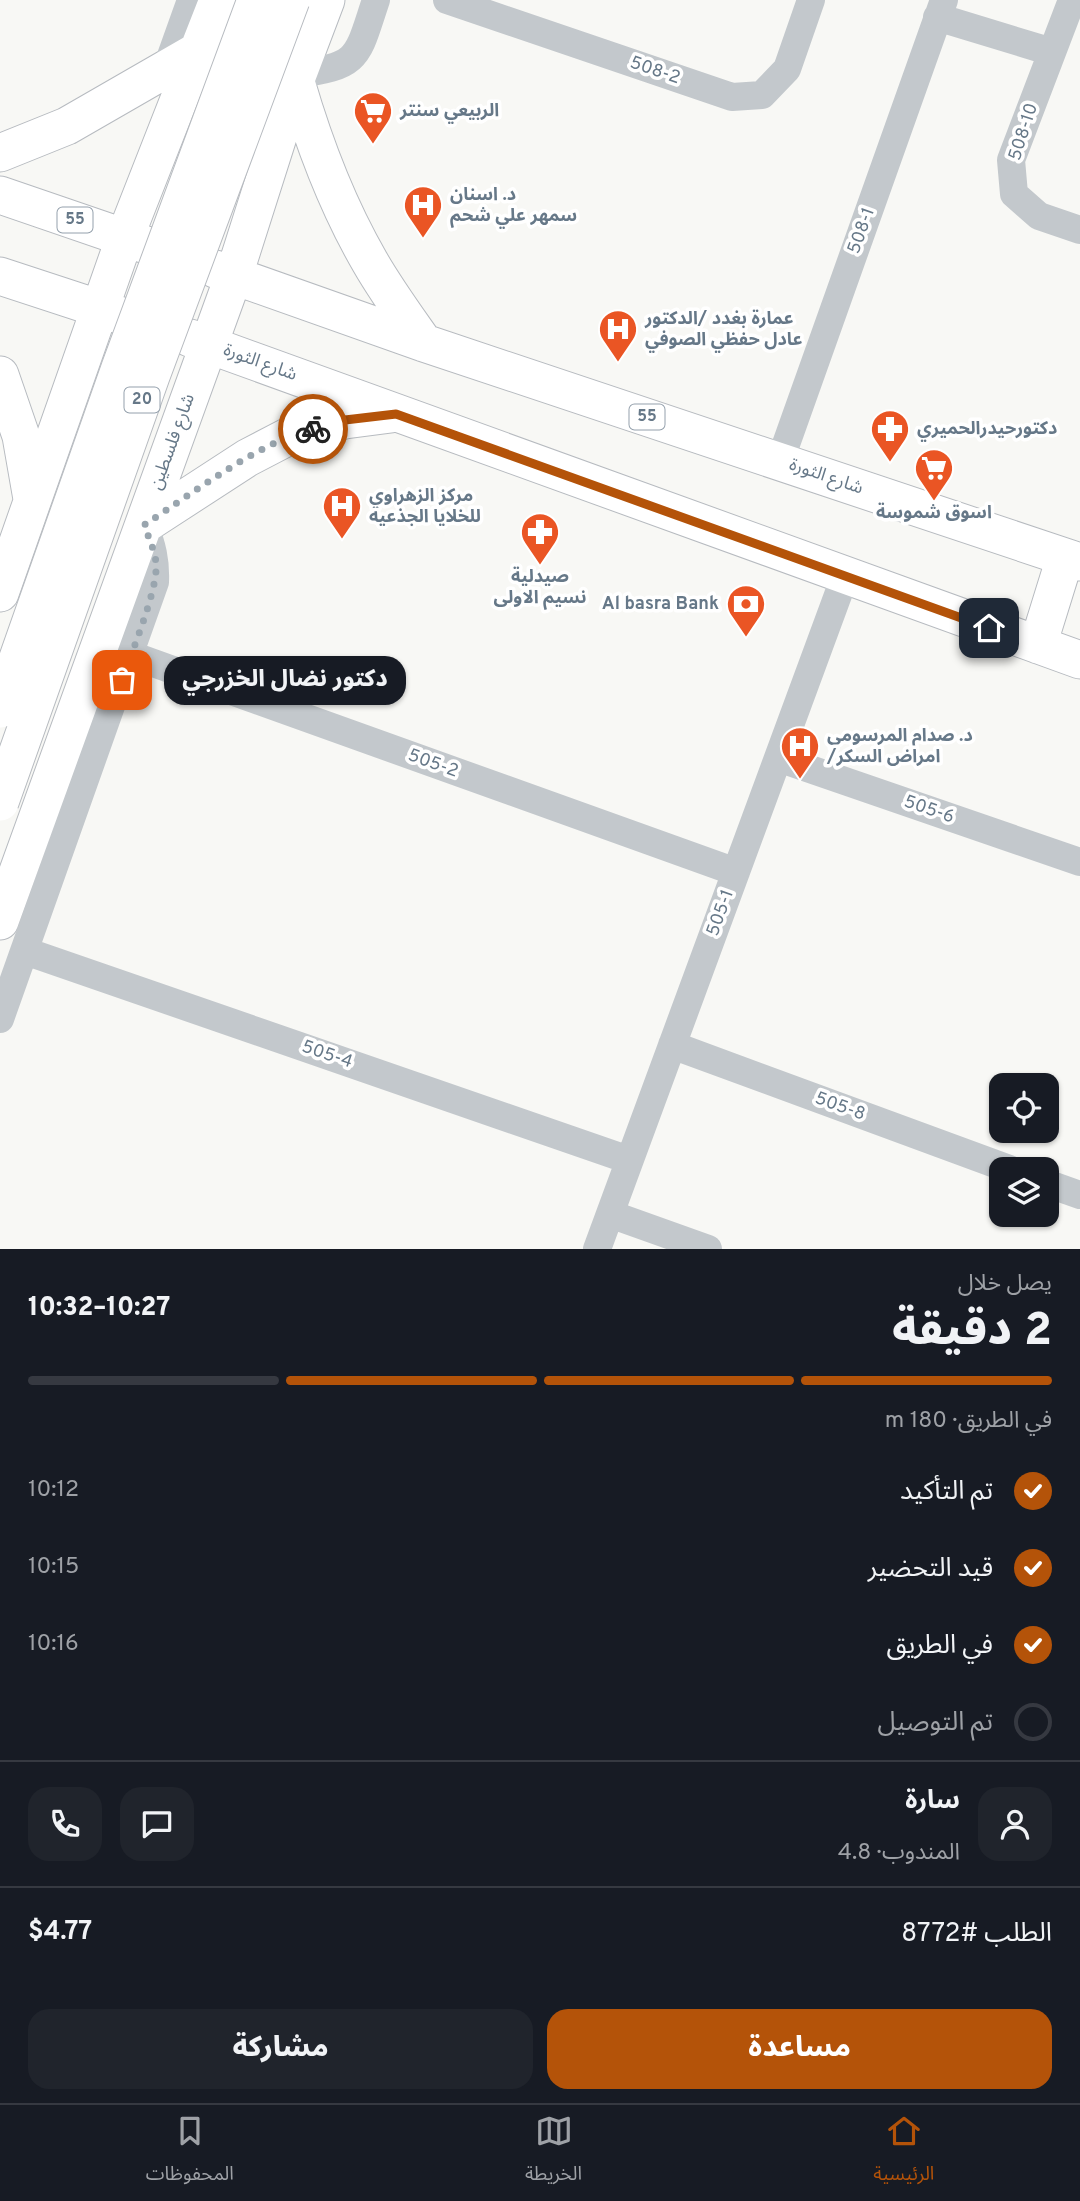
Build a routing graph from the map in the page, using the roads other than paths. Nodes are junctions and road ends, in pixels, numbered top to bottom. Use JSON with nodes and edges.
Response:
{"nodes":[{"id":1,"x":191,"y":0,"type":"edge"},
{"id":2,"x":218,"y":0,"type":"edge"},
{"id":3,"x":256,"y":0,"type":"edge"},
{"id":4,"x":291,"y":0,"type":"edge"},
{"id":5,"x":326,"y":0,"type":"edge"},
{"id":6,"x":376,"y":0,"type":"edge"},
{"id":7,"x":447,"y":0,"type":"edge"},
{"id":8,"x":811,"y":0,"type":"edge"},
{"id":9,"x":1072,"y":0,"type":"edge"},
{"id":10,"x":941,"y":8,"type":"edge"},
{"id":11,"x":200,"y":50,"type":"junction"},
{"id":12,"x":1052,"y":52,"type":"junction"},
{"id":13,"x":166,"y":70,"type":"junction"},
{"id":14,"x":297,"y":78,"type":"junction"},
{"id":15,"x":0,"y":153,"type":"edge"},
{"id":16,"x":0,"y":195,"type":"edge"},
{"id":17,"x":1080,"y":230,"type":"edge"},
{"id":18,"x":138,"y":242,"type":"junction"},
{"id":19,"x":225,"y":272,"type":"junction"},
{"id":20,"x":0,"y":276,"type":"edge"},
{"id":21,"x":113,"y":313,"type":"junction"},
{"id":22,"x":199,"y":341,"type":"junction"},
{"id":23,"x":424,"y":343,"type":"junction"},
{"id":24,"x":0,"y":375,"type":"edge"},
{"id":25,"x":396,"y":414,"type":"junction"},
{"id":26,"x":780,"y":461,"type":"junction"},
{"id":27,"x":32,"y":503,"type":"junction"},
{"id":28,"x":144,"y":525,"type":"junction"},
{"id":29,"x":1073,"y":560,"type":"edge"},
{"id":30,"x":845,"y":576,"type":"junction"},
{"id":31,"x":0,"y":593,"type":"edge"},
{"id":32,"x":1038,"y":645,"type":"junction"},
{"id":33,"x":131,"y":655,"type":"junction"},
{"id":34,"x":1080,"y":660,"type":"edge"},
{"id":35,"x":0,"y":709,"type":"edge"},
{"id":36,"x":778,"y":758,"type":"junction"},
{"id":37,"x":0,"y":802,"type":"edge"},
{"id":38,"x":1080,"y":862,"type":"edge"},
{"id":39,"x":736,"y":872,"type":"junction"},
{"id":40,"x":0,"y":921,"type":"edge"},
{"id":41,"x":25,"y":951,"type":"junction"},
{"id":42,"x":0,"y":1020,"type":"edge"},
{"id":43,"x":672,"y":1045,"type":"junction"},
{"id":44,"x":629,"y":1160,"type":"junction"},
{"id":45,"x":989,"y":1162,"type":"edge"},
{"id":46,"x":1059,"y":1188,"type":"edge"},
{"id":47,"x":1080,"y":1195,"type":"edge"},
{"id":48,"x":610,"y":1214,"type":"junction"},
{"id":49,"x":597,"y":1249,"type":"edge"},
{"id":50,"x":708,"y":1249,"type":"edge"}],
"edges":[{"from":1,"to":13,"type":"street"},
{"from":2,"to":11,"type":"main road"},
{"from":3,"to":35,"type":"main road","number":"20","bridge":true},
{"from":4,"to":37,"type":"main road","number":"20","bridge":true},
{"from":5,"to":14,"type":"main road","name":"شارع فلسطين","number":"20"},
{"from":6,"to":14,"type":"street"},
{"from":7,"to":8,"type":"street","name":"508-2"},
{"from":9,"to":12,"type":"street","name":"508-10"},
{"from":10,"to":12,"type":"street"},
{"from":10,"to":26,"type":"street","name":"508-1"},
{"from":11,"to":13,"type":"main road"},
{"from":11,"to":18,"type":"main road"},
{"from":12,"to":17,"type":"street","name":"508-10"},
{"from":13,"to":15,"type":"main road"},
{"from":14,"to":19,"type":"main road","name":"شارع فلسطين","number":"20"},
{"from":14,"to":23,"type":"main road"},
{"from":16,"to":18,"type":"main road","number":"55"},
{"from":18,"to":21,"type":"main road"},
{"from":19,"to":22,"type":"main road","name":"شارع فلسطين","number":"20"},
{"from":19,"to":23,"type":"main road","name":"شارع الثورة","number":"55"},
{"from":20,"to":21,"type":"main road"},
{"from":21,"to":27,"type":"main road"},
{"from":22,"to":25,"type":"main road","name":"شارع الثورة"},
{"from":22,"to":28,"type":"main road","name":"شارع فلسطين","number":"20"},
{"from":23,"to":26,"type":"main road","name":"شارع الثورة","number":"55"},
{"from":24,"to":27,"type":"main road"},
{"from":25,"to":28,"type":"main road"},
{"from":25,"to":30,"type":"main road","name":"شارع الثورة"},
{"from":26,"to":29,"type":"main road","name":"شارع الثورة","number":"55"},
{"from":27,"to":31,"type":"main road"},
{"from":28,"to":33,"type":"street"},
{"from":28,"to":40,"type":"main road","name":"شارع فلسطين","number":"20"},
{"from":29,"to":32,"type":"main road"},
{"from":30,"to":32,"type":"main road","name":"شارع الثورة"},
{"from":30,"to":36,"type":"street","name":"505-1"},
{"from":32,"to":34,"type":"main road","name":"شارع الثورة"},
{"from":33,"to":39,"type":"street","name":"505-2"},
{"from":33,"to":41,"type":"street"},
{"from":36,"to":38,"type":"street","name":"505-6"},
{"from":36,"to":39,"type":"street","name":"505-1"},
{"from":39,"to":43,"type":"street","name":"505-1"},
{"from":41,"to":42,"type":"street"},
{"from":41,"to":44,"type":"street","name":"505-4"},
{"from":43,"to":44,"type":"street","name":"505-1"},
{"from":43,"to":45,"type":"street","name":"505-8"},
{"from":44,"to":48,"type":"street","name":"505-1"},
{"from":46,"to":47,"type":"street"},
{"from":48,"to":49,"type":"street","name":"505-1"},
{"from":48,"to":50,"type":"street"}]}
